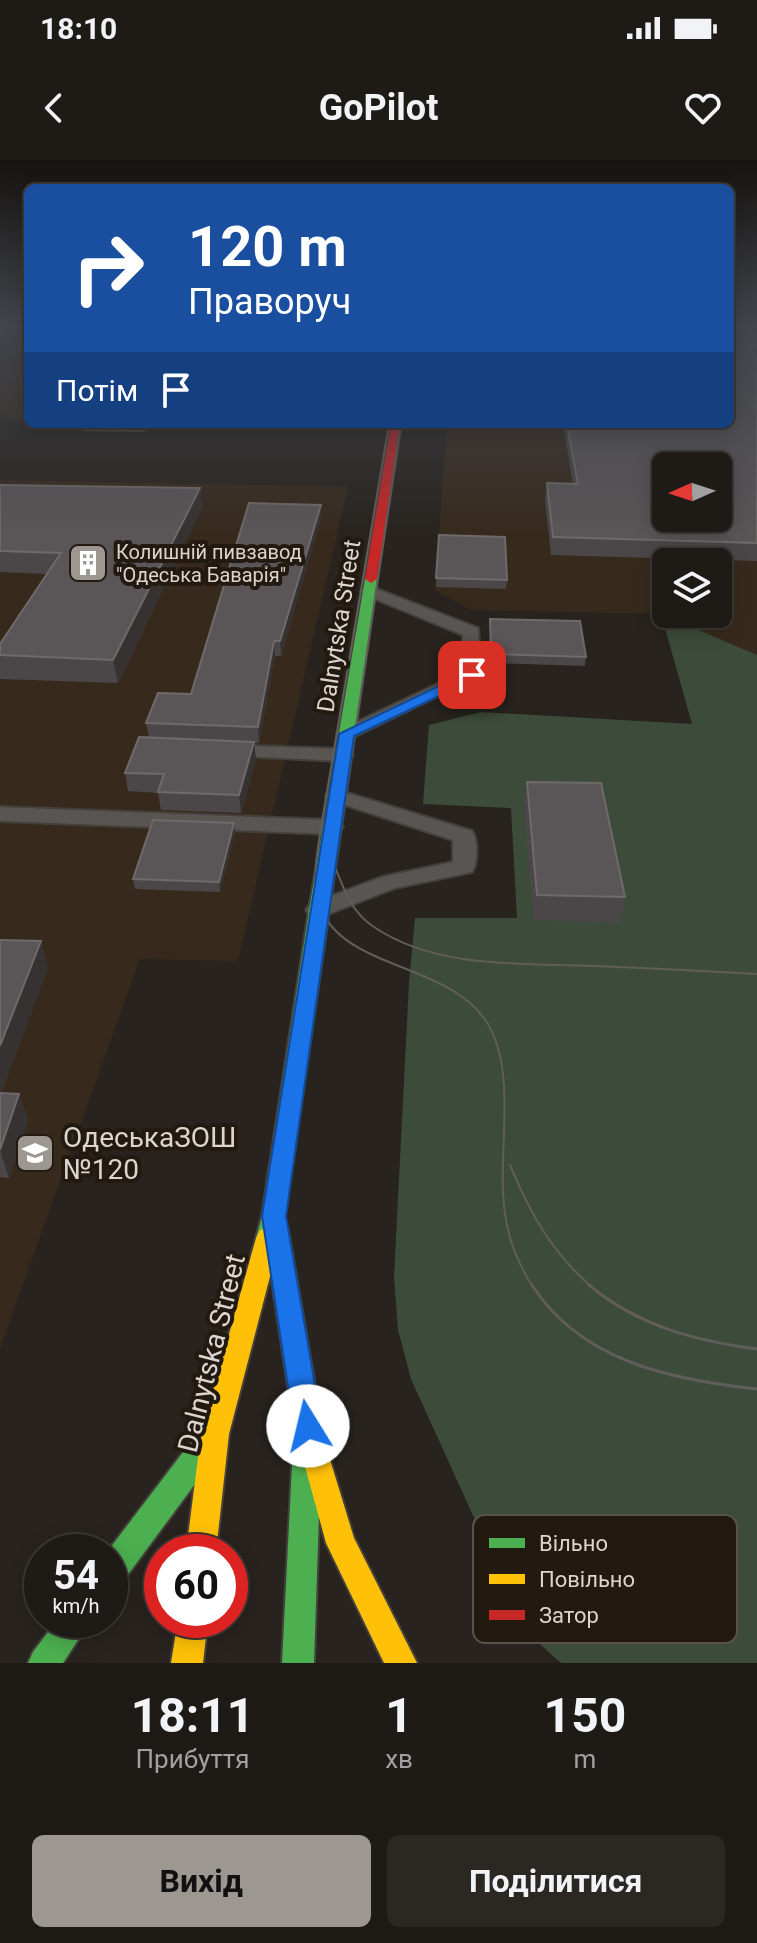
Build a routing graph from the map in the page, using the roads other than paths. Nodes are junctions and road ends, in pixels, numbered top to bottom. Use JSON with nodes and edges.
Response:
{"nodes":[{"id":1,"x":395,"y":428,"type":"edge"},
{"id":2,"x":369,"y":591,"type":"junction"},
{"id":3,"x":347,"y":734,"type":"junction"},
{"id":4,"x":194,"y":750,"type":"edge"},
{"id":5,"x":343,"y":755,"type":"junction"},
{"id":6,"x":337,"y":796,"type":"junction"},
{"id":7,"x":0,"y":814,"type":"edge"},
{"id":8,"x":332,"y":827,"type":"junction"},
{"id":9,"x":318,"y":910,"type":"junction"},
{"id":10,"x":274,"y":1216,"type":"junction"},
{"id":11,"x":308,"y":1426,"type":"junction"},
{"id":12,"x":215,"y":1434,"type":"junction"},
{"id":13,"x":203,"y":1534,"type":"edge"},
{"id":14,"x":128,"y":1549,"type":"edge"},
{"id":15,"x":63,"y":1638,"type":"edge"},
{"id":16,"x":190,"y":1638,"type":"edge"},
{"id":17,"x":44,"y":1663,"type":"edge"},
{"id":18,"x":187,"y":1663,"type":"edge"},
{"id":19,"x":298,"y":1663,"type":"edge"},
{"id":20,"x":401,"y":1663,"type":"edge"}],
"edges":[{"from":1,"to":2,"type":"main road","name":"Dalnytska Street"},
{"from":2,"to":3,"type":"main road","name":"Dalnytska Street"},
{"from":2,"to":3,"type":"lane"},
{"from":3,"to":5,"type":"main road","name":"Dalnytska Street"},
{"from":4,"to":5,"type":"lane"},
{"from":5,"to":6,"type":"main road","name":"Dalnytska Street"},
{"from":6,"to":8,"type":"main road","name":"Dalnytska Street"},
{"from":6,"to":9,"type":"lane"},
{"from":7,"to":8,"type":"lane"},
{"from":8,"to":9,"type":"main road","name":"Dalnytska Street"},
{"from":9,"to":10,"type":"main road","name":"Dalnytska Street"},
{"from":10,"to":11,"type":"main road","name":"Dalnytska Street"},
{"from":10,"to":12,"type":"main road","name":"Dalnytska Street"},
{"from":11,"to":19,"type":"main road","name":"Dalnytska Street"},
{"from":11,"to":20,"type":"main road"},
{"from":12,"to":13,"type":"main road","name":"Dalnytska Street"},
{"from":12,"to":14,"type":"main road"},
{"from":15,"to":17,"type":"main road"},
{"from":16,"to":18,"type":"main road"}]}
